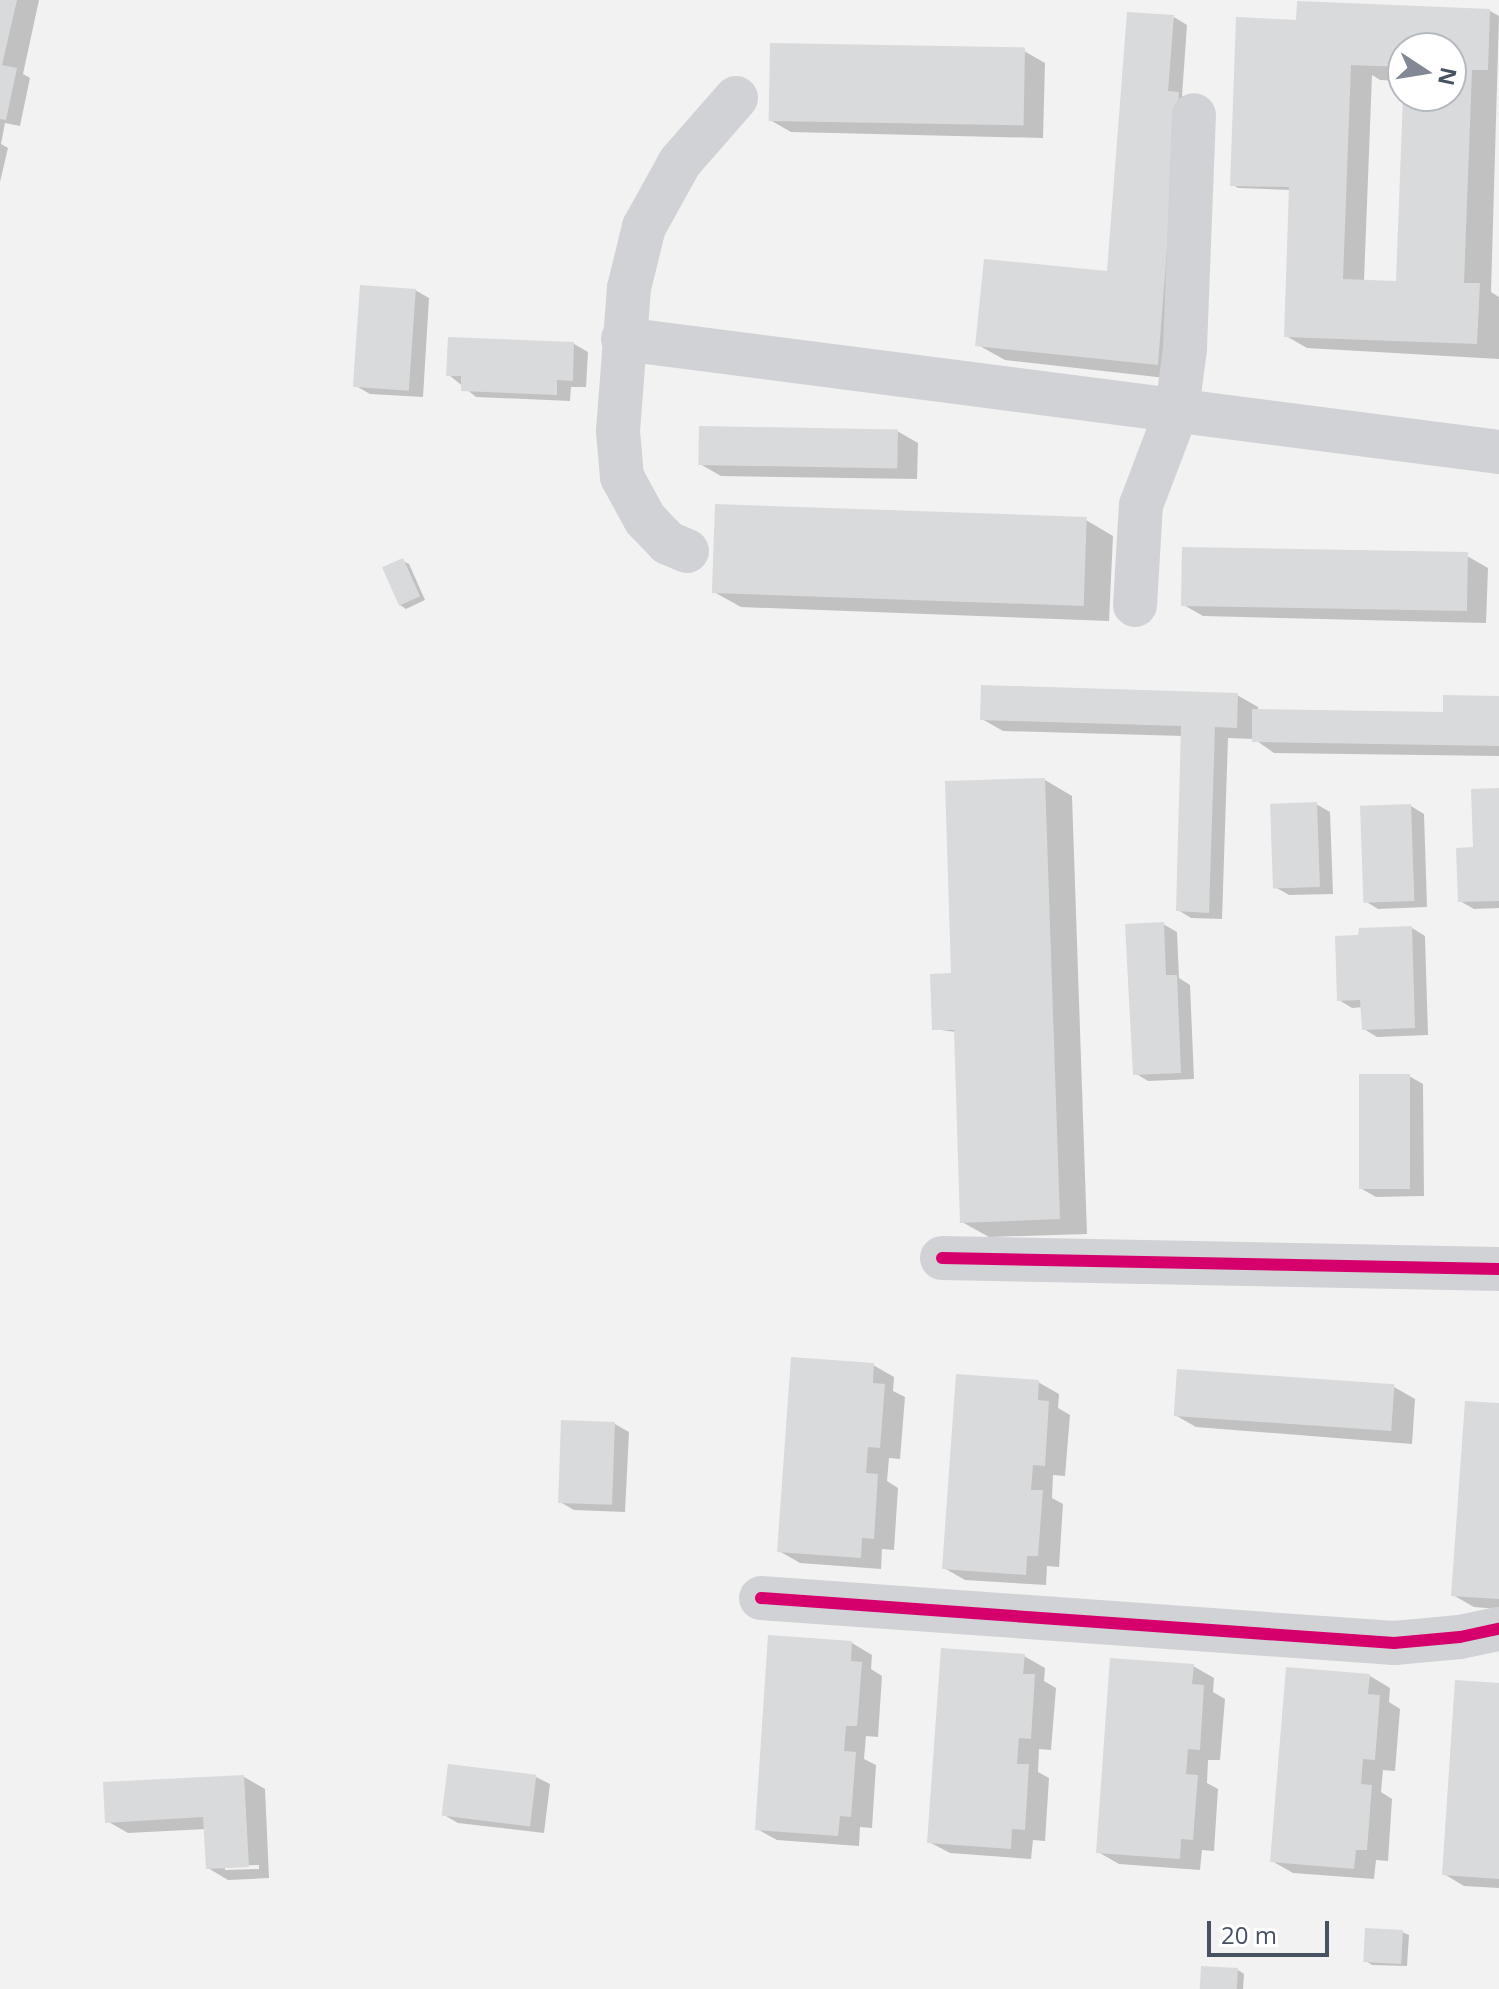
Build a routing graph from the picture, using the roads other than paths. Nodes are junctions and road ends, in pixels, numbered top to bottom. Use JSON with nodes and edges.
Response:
{"nodes":[{"id":1,"x":736,"y":98,"type":"dead end"},
{"id":2,"x":1194,"y":115,"type":"dead end"},
{"id":3,"x":623,"y":339,"type":"junction"},
{"id":4,"x":1177,"y":410,"type":"junction"},
{"id":5,"x":1499,"y":452,"type":"edge"},
{"id":6,"x":687,"y":551,"type":"dead end"},
{"id":7,"x":1135,"y":605,"type":"dead end"},
{"id":8,"x":942,"y":1258,"type":"dead end"},
{"id":9,"x":1499,"y":1269,"type":"edge"},
{"id":10,"x":761,"y":1598,"type":"dead end"},
{"id":11,"x":1499,"y":1629,"type":"edge"}],
"edges":[{"from":1,"to":3,"type":"street"},
{"from":2,"to":4,"type":"street"},
{"from":3,"to":4,"type":"street"},
{"from":3,"to":6,"type":"street"},
{"from":4,"to":5,"type":"street"},
{"from":4,"to":7,"type":"street"},
{"from":8,"to":9,"type":"street"},
{"from":10,"to":11,"type":"street"}]}
